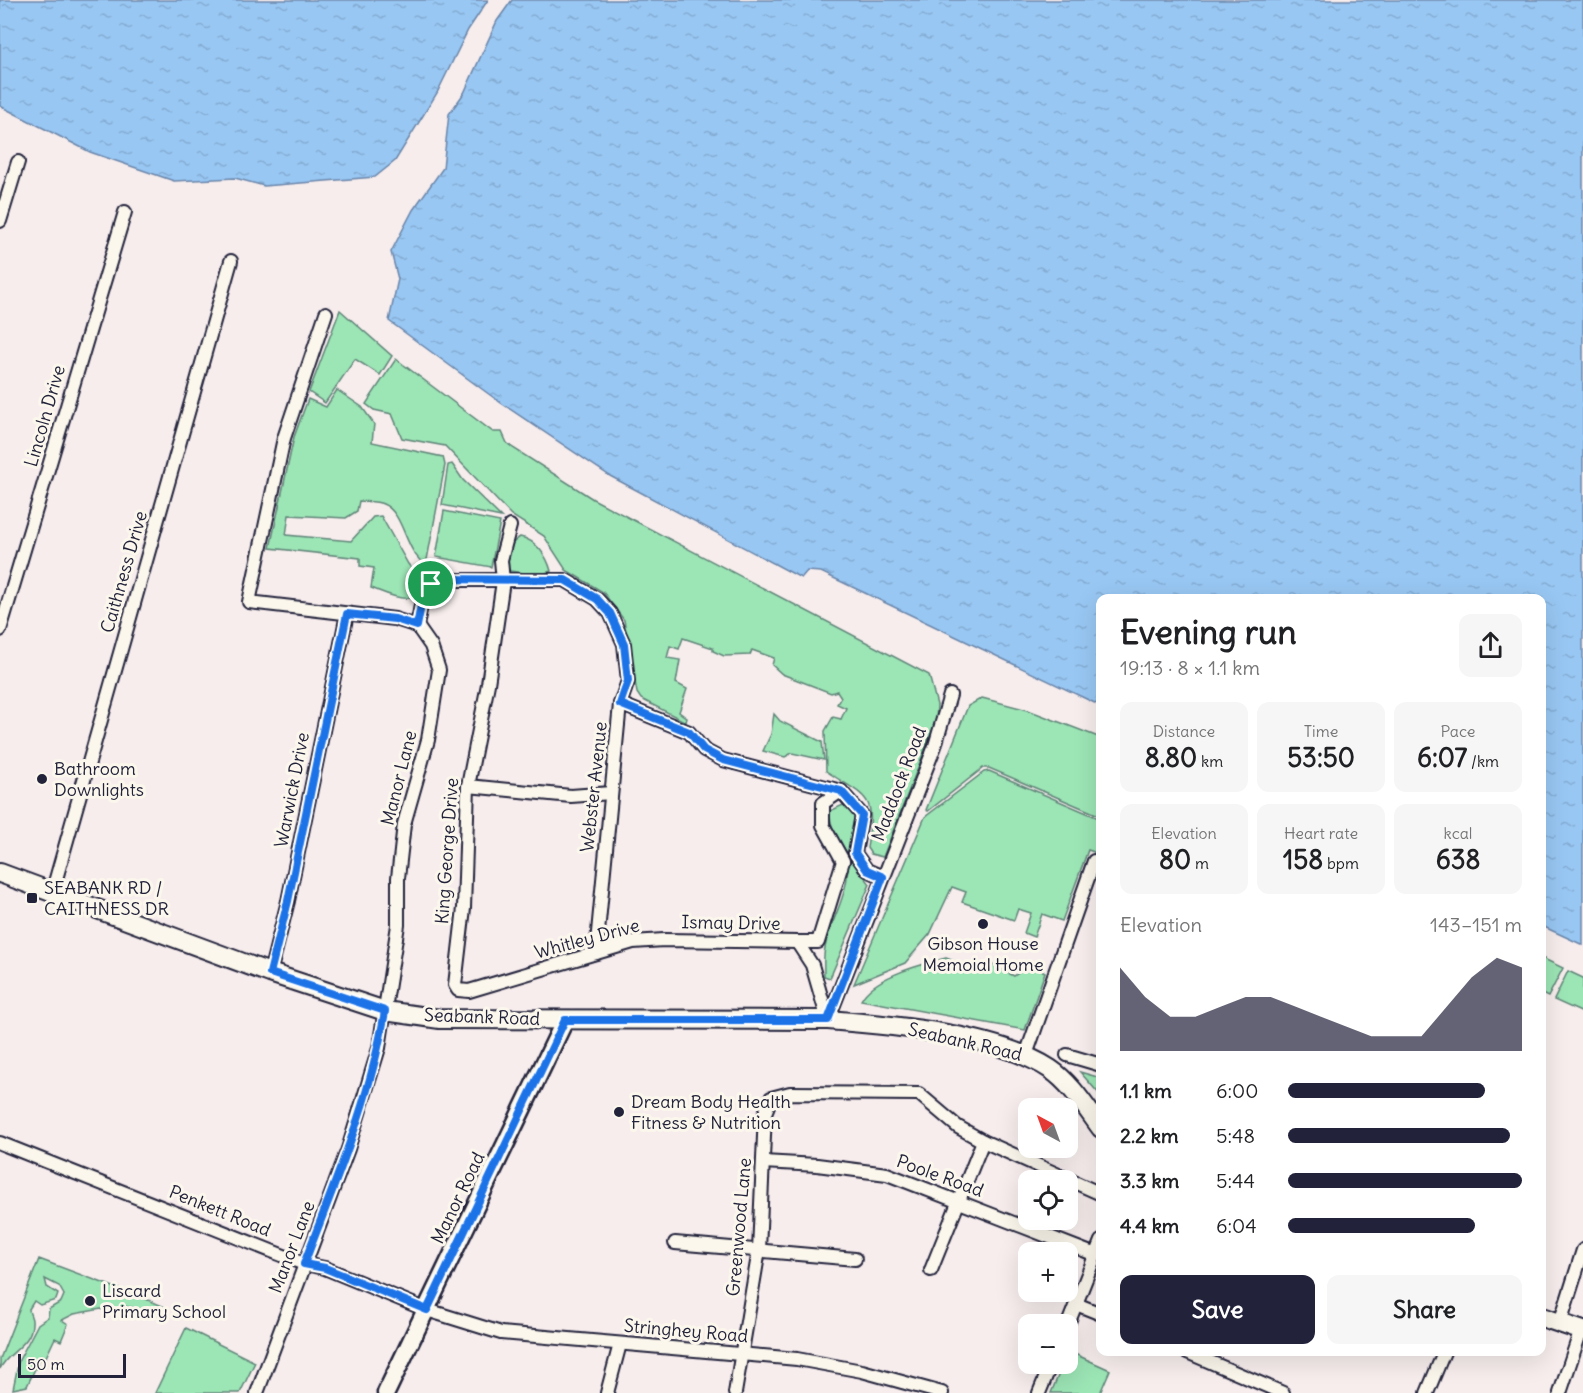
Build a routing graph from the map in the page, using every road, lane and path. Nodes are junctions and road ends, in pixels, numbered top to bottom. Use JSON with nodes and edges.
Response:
{"nodes":[{"id":1,"x":18,"y":162,"type":"dead end"},
{"id":2,"x":125,"y":212,"type":"dead end"},
{"id":3,"x":0,"y":221,"type":"edge"},
{"id":4,"x":231,"y":261,"type":"dead end"},
{"id":5,"x":327,"y":313,"type":"dead end"},
{"id":6,"x":510,"y":526,"type":"dead end"},
{"id":7,"x":503,"y":580,"type":"junction"},
{"id":8,"x":347,"y":614,"type":"junction"},
{"id":9,"x":417,"y":626,"type":"junction"},
{"id":10,"x":0,"y":630,"type":"edge"},
{"id":11,"x":950,"y":695,"type":"dead end"},
{"id":12,"x":620,"y":704,"type":"junction"},
{"id":13,"x":468,"y":786,"type":"junction"},
{"id":14,"x":841,"y":791,"type":"junction"},
{"id":15,"x":611,"y":793,"type":"junction"},
{"id":16,"x":1094,"y":861,"type":"dead end"},
{"id":17,"x":0,"y":873,"type":"edge"},
{"id":18,"x":883,"y":877,"type":"junction"},
{"id":19,"x":52,"y":893,"type":"junction"},
{"id":20,"x":664,"y":939,"type":"joint"},
{"id":21,"x":797,"y":942,"type":"junction"},
{"id":22,"x":596,"y":953,"type":"junction"},
{"id":23,"x":270,"y":973,"type":"junction"},
{"id":24,"x":520,"y":977,"type":"joint"},
{"id":25,"x":385,"y":1011,"type":"junction"},
{"id":26,"x":565,"y":1020,"type":"junction"},
{"id":27,"x":828,"y":1020,"type":"junction"},
{"id":28,"x":1026,"y":1055,"type":"junction"},
{"id":29,"x":1067,"y":1055,"type":"dead end"},
{"id":30,"x":1096,"y":1064,"type":"edge"},
{"id":31,"x":1096,"y":1121,"type":"edge"},
{"id":32,"x":983,"y":1142,"type":"junction"},
{"id":33,"x":0,"y":1143,"type":"edge"},
{"id":34,"x":763,"y":1162,"type":"junction"},
{"id":35,"x":1096,"y":1192,"type":"edge"},
{"id":36,"x":958,"y":1202,"type":"junction"},
{"id":37,"x":675,"y":1243,"type":"dead end"},
{"id":38,"x":759,"y":1250,"type":"junction"},
{"id":39,"x":1583,"y":1250,"type":"edge"},
{"id":40,"x":1096,"y":1255,"type":"joint"},
{"id":41,"x":855,"y":1259,"type":"dead end"},
{"id":42,"x":304,"y":1264,"type":"junction"},
{"id":43,"x":931,"y":1270,"type":"dead end"},
{"id":44,"x":1076,"y":1304,"type":"junction"},
{"id":45,"x":427,"y":1310,"type":"junction"},
{"id":46,"x":1096,"y":1312,"type":"edge"},
{"id":47,"x":1072,"y":1314,"type":"edge"},
{"id":48,"x":1546,"y":1318,"type":"edge"},
{"id":49,"x":1560,"y":1323,"type":"junction"},
{"id":50,"x":1582,"y":1331,"type":"edge"},
{"id":51,"x":620,"y":1344,"type":"junction"},
{"id":52,"x":742,"y":1354,"type":"junction"},
{"id":53,"x":1196,"y":1356,"type":"edge"},
{"id":54,"x":1442,"y":1356,"type":"edge"},
{"id":55,"x":1047,"y":1374,"type":"edge"},
{"id":56,"x":257,"y":1393,"type":"edge"},
{"id":57,"x":386,"y":1393,"type":"edge"},
{"id":58,"x":607,"y":1393,"type":"edge"},
{"id":59,"x":735,"y":1393,"type":"edge"},
{"id":60,"x":942,"y":1393,"type":"edge"},
{"id":61,"x":1039,"y":1393,"type":"edge"},
{"id":62,"x":1283,"y":1393,"type":"edge"},
{"id":63,"x":1427,"y":1393,"type":"edge"},
{"id":64,"x":1560,"y":1393,"type":"edge"}],
"edges":[{"from":1,"to":3,"type":"street"},
{"from":2,"to":10,"type":"street","name":"Lincoln Drive"},
{"from":4,"to":19,"type":"street","name":"Caithness Drive"},
{"from":5,"to":8,"type":"street"},
{"from":6,"to":7,"type":"street","name":"King George Drive"},
{"from":7,"to":9,"type":"street"},
{"from":7,"to":12,"type":"street","name":"Webster Avenue"},
{"from":7,"to":13,"type":"street","name":"King George Drive"},
{"from":8,"to":9,"type":"street"},
{"from":8,"to":23,"type":"street","name":"Warwick Drive"},
{"from":9,"to":25,"type":"street","name":"Manor Lane"},
{"from":11,"to":18,"type":"street","name":"Maddock Road"},
{"from":12,"to":14,"type":"street"},
{"from":12,"to":15,"type":"street","name":"Webster Avenue"},
{"from":13,"to":15,"type":"street"},
{"from":13,"to":24,"type":"street","name":"King George Drive"},
{"from":14,"to":18,"type":"street"},
{"from":14,"to":21,"type":"street"},
{"from":15,"to":22,"type":"street","name":"Webster Avenue"},
{"from":16,"to":28,"type":"street"},
{"from":17,"to":19,"type":"main road","name":"Seabank Road"},
{"from":18,"to":27,"type":"street","name":"Maddock Road"},
{"from":19,"to":23,"type":"main road","name":"Seabank Road"},
{"from":20,"to":21,"type":"street","name":"Ismay Drive"},
{"from":20,"to":22,"type":"street","name":"Whitley Drive"},
{"from":21,"to":27,"type":"street"},
{"from":22,"to":24,"type":"street","name":"Whitley Drive"},
{"from":23,"to":25,"type":"main road","name":"Seabank Road"},
{"from":25,"to":26,"type":"main road","name":"Seabank Road"},
{"from":25,"to":42,"type":"street","name":"Manor Lane"},
{"from":26,"to":27,"type":"main road","name":"Seabank Road"},
{"from":26,"to":45,"type":"main road","name":"Manor Road"},
{"from":27,"to":28,"type":"main road","name":"Seabank Road"},
{"from":28,"to":31,"type":"main road","name":"Seabank Road"},
{"from":29,"to":30,"type":"street"},
{"from":32,"to":34,"type":"street","name":"Greenwood Lane"},
{"from":32,"to":35,"type":"street","name":"Greenwood Lane"},
{"from":32,"to":36,"type":"street"},
{"from":33,"to":42,"type":"street","name":"Penkett Road"},
{"from":34,"to":36,"type":"street","name":"Poole Road"},
{"from":34,"to":38,"type":"street","name":"Greenwood Lane"},
{"from":36,"to":40,"type":"street","name":"Poole Road"},
{"from":36,"to":43,"type":"street"},
{"from":37,"to":38,"type":"street"},
{"from":38,"to":41,"type":"street"},
{"from":38,"to":52,"type":"street","name":"Greenwood Lane"},
{"from":39,"to":49,"type":"street"},
{"from":40,"to":44,"type":"street"},
{"from":42,"to":45,"type":"street","name":"Penkett Road"},
{"from":42,"to":56,"type":"street","name":"Manor Lane"},
{"from":44,"to":46,"type":"street"},
{"from":44,"to":47,"type":"street"},
{"from":45,"to":51,"type":"street","name":"Stringhey Road"},
{"from":45,"to":57,"type":"main road","name":"Manor Road"},
{"from":48,"to":49,"type":"main road"},
{"from":49,"to":50,"type":"main road"},
{"from":50,"to":64,"type":"street"},
{"from":51,"to":52,"type":"street","name":"Stringhey Road"},
{"from":51,"to":58,"type":"street"},
{"from":52,"to":59,"type":"street","name":"Greenwood Lane"},
{"from":52,"to":60,"type":"street","name":"Stringhey Road"},
{"from":53,"to":62,"type":"street"},
{"from":54,"to":63,"type":"street"},
{"from":55,"to":61,"type":"street"}]}
